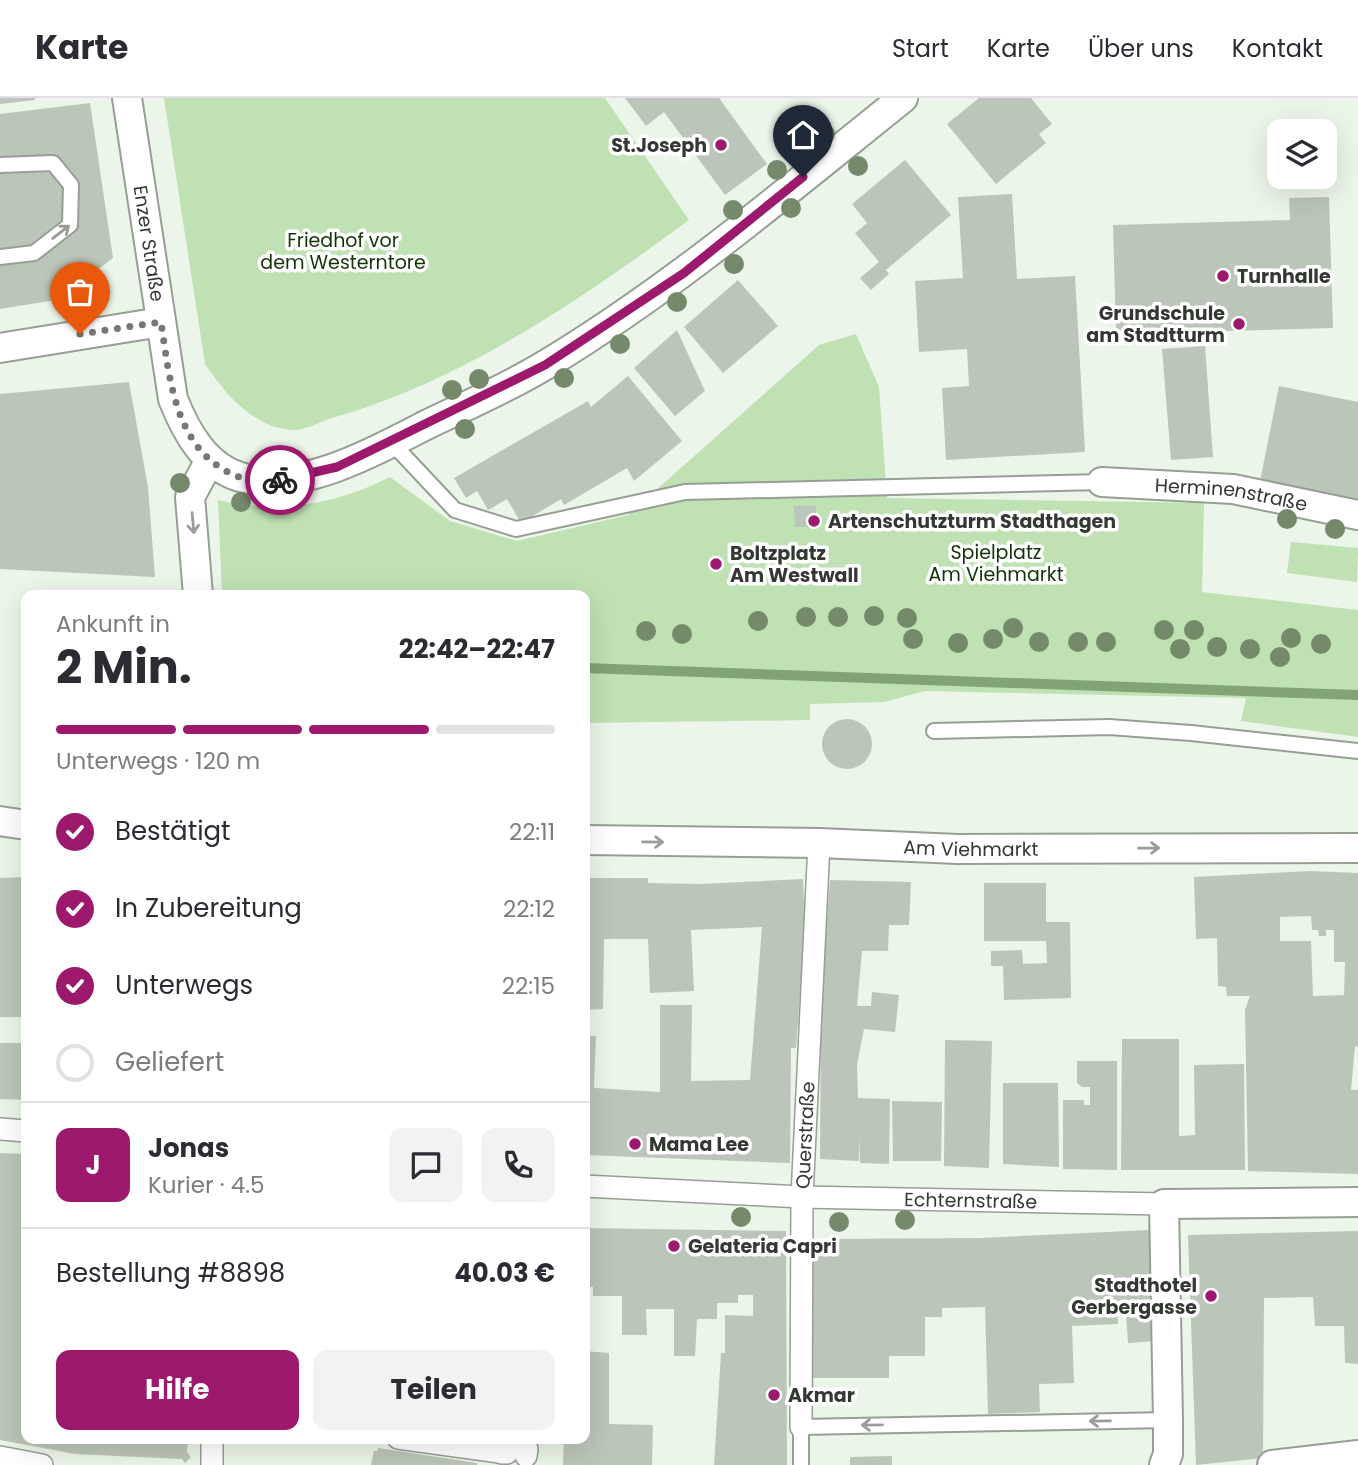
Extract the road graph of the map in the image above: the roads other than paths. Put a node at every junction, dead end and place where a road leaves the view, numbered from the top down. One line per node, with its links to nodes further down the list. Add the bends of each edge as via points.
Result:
1 (127, 98): 5 (street, Enzer Straße)
2 (902, 98): 7 (street, Enzer Straße, via 684,273 545,365)
3 (1, 164): 4 (lane, one-way to 3, via 34,253 70,225 71,184 53,163)
4 (0, 257)
5 (161, 322): 6 (street); 8 (street, Enzer Straße, via 173,399 186,433)
6 (0, 348)
7 (392, 443): 8 (street, Enzer Straße, via 337,467 282,480 243,478); 9 (lane, via 455,510 516,529 685,492)
8 (210, 460): 11 (street, one-way to 11, via 190,497)
9 (1102, 482): 10 (street, Herminenstraße, via 1233,489)
10 (1358, 515)
11 (198, 590)
12 (934, 731): 13 (lane, via 1109,727)
13 (1358, 751)
14 (0, 821): 15 (street)
15 (21, 824)
16 (590, 840): 17 (street, Am Viehmarkt, one-way to 17)
17 (819, 843): 18 (street, Am Viehmarkt, one-way to 18, via 967,849); 22 (street, Querstraße)
18 (1358, 848)
19 (0, 1129): 20 (street)
20 (21, 1131)
21 (590, 1186): 22 (street, Echternstraße)
22 (802, 1197): 24 (street, Echternstraße); 26 (street, Querstraße)
23 (1358, 1202): 24 (street, Echternstraße)
24 (1164, 1204): 25 (street)
25 (1168, 1420): 26 (lane, one-way to 26); 35 (street)
26 (801, 1427): 34 (lane)
27 (212, 1444): 33 (street)
28 (438, 1444): 30 (street)
29 (1358, 1455): 36 (street)
30 (517, 1456)
31 (0, 1457): 32 (street)
32 (42, 1465)
33 (212, 1465)
34 (801, 1465)
35 (1164, 1465)
36 (1272, 1465)

